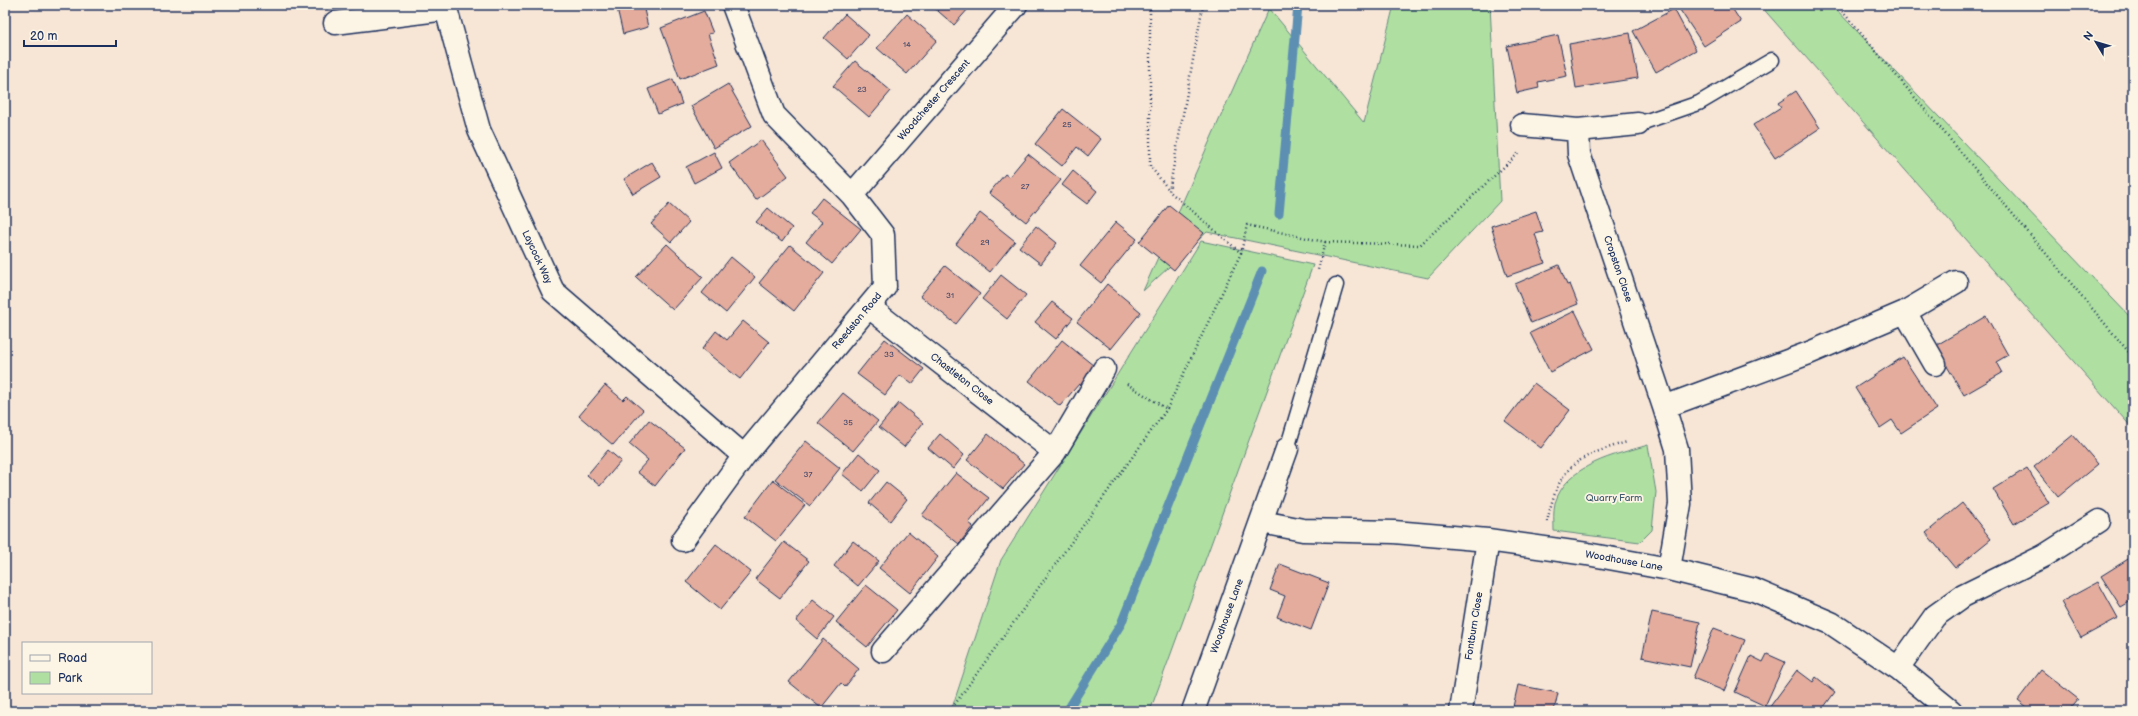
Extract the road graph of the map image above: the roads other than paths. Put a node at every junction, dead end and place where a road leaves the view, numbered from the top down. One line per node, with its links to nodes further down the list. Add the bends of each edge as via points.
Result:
1 (733, 5): 9 (street, Reedston Road, via 774,116)
2 (1016, 5): 9 (street, Woodchester Crescent)
3 (446, 7): 4 (street, Laycock Way); 19 (street, Laycock Way, via 479,130 553,291)
4 (335, 23)
5 (1772, 60): 6 (lane, via 1699,103)
6 (1638, 124): 8 (street)
7 (1522, 125): 8 (street)
8 (1578, 130): 16 (street, Cropston Close, via 1579,154)
9 (852, 195): 12 (street, Reedston Road, via 883,235 885,287)
10 (1956, 282): 13 (street)
11 (1336, 285): 17 (lane)
12 (869, 307): 18 (street, Chastleton Close); 19 (street, Reedston Road)
13 (1905, 312): 14 (street); 16 (street, via 1809,353)
14 (1935, 364)
15 (1104, 369): 18 (street)
16 (1664, 407): 24 (street, Cropston Close, via 1676,449 1680,504)
17 (1288, 449): 21 (street, Woodhouse Lane)
18 (1055, 452): 25 (street)
19 (744, 456): 22 (street, Reedston Road)
20 (2099, 521): 26 (street, via 2044,556 1963,596 1935,616)
21 (1262, 522): 23 (street, Woodhouse Lane, via 1303,530 1394,532); 27 (street, Woodhouse Lane)
22 (683, 540)
23 (1488, 540): 24 (street, Woodhouse Lane); 28 (street, Fontburn Close)
24 (1669, 569): 26 (street, Woodhouse Lane, via 1754,590 1831,623)
25 (883, 651)
26 (1898, 668): 29 (street, Woodhouse Lane)
27 (1193, 711)
28 (1461, 711)
29 (1951, 711)

